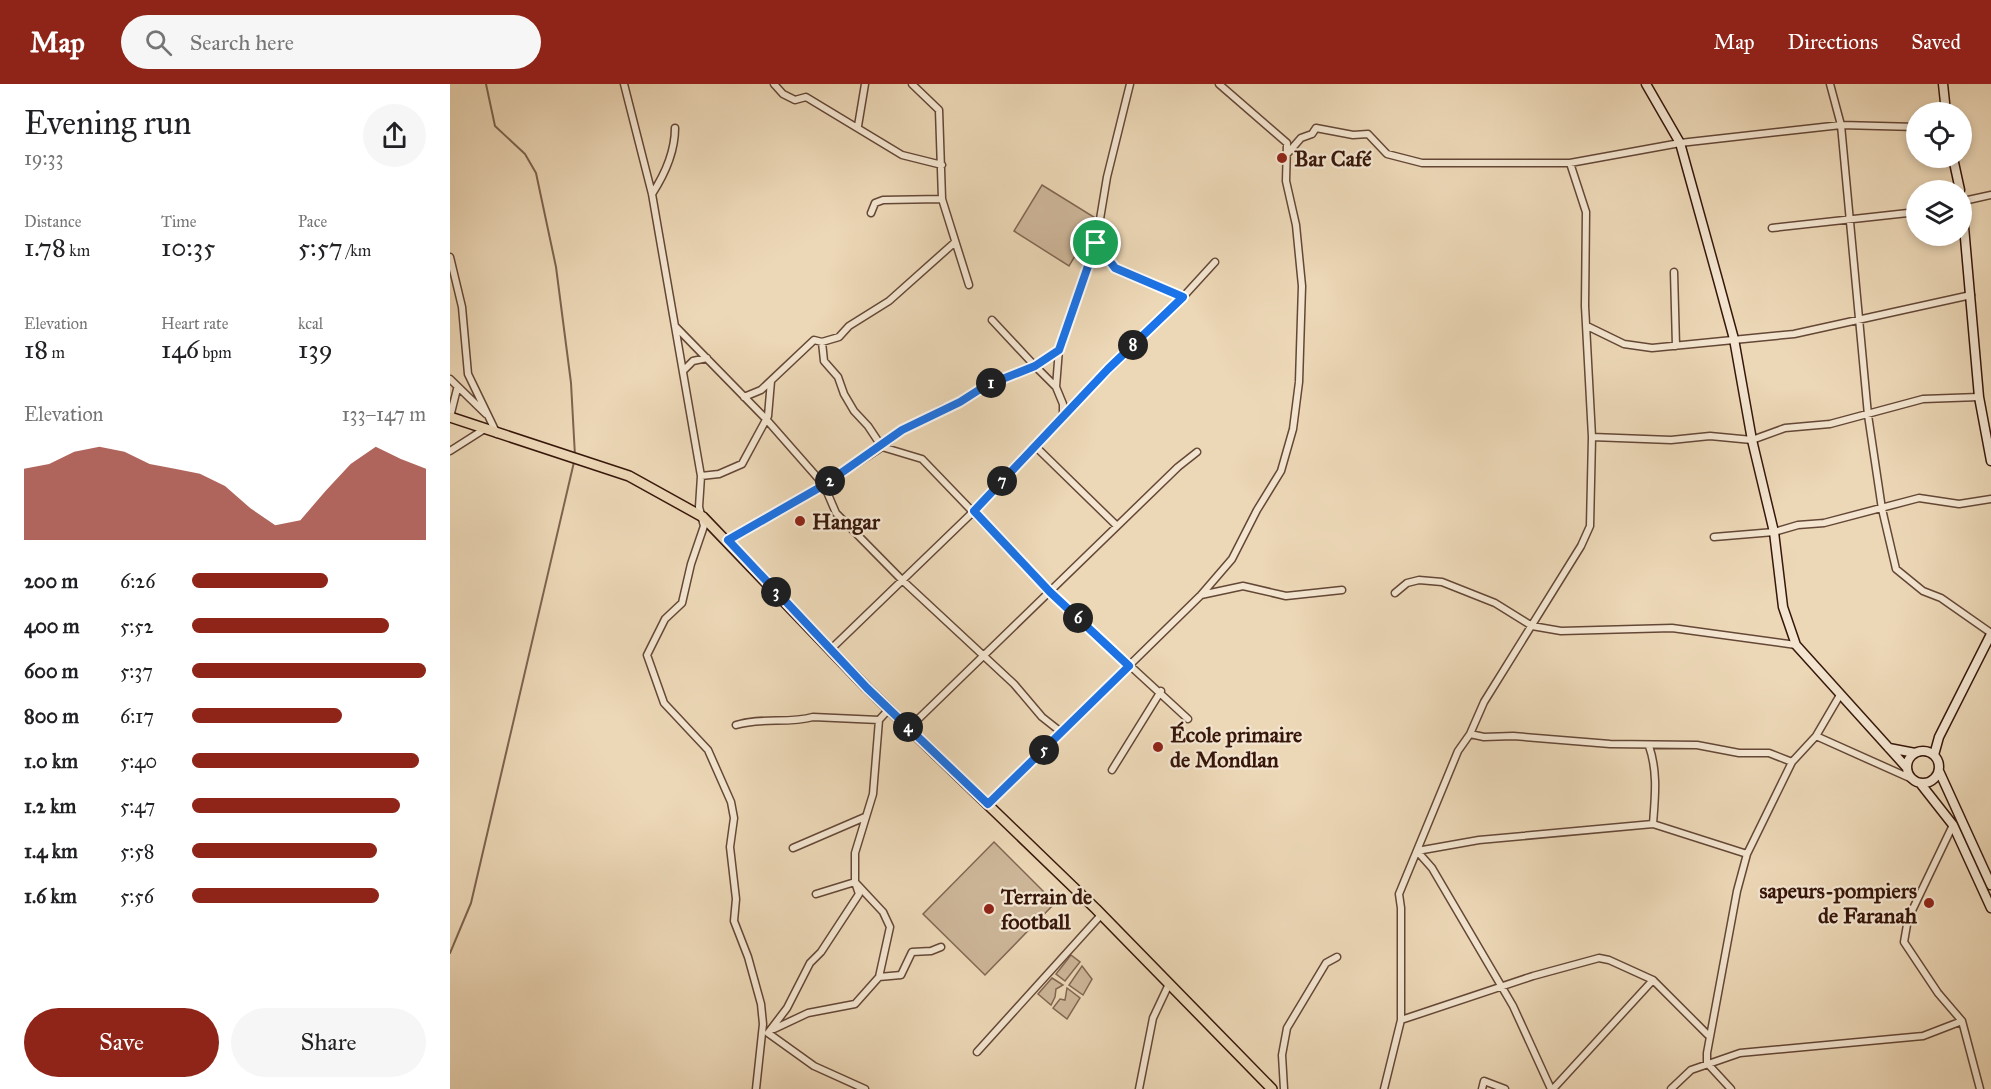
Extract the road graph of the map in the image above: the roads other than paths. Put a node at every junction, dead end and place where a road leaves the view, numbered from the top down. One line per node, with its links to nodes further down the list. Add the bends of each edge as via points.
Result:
1 (624, 84): 19 (street)
2 (774, 84): 12 (street, via 789,97 807,98)
3 (865, 84): 12 (street)
4 (912, 84): 18 (street, via 939,110)
5 (1130, 84): 28 (street, via 1107,177)
6 (1219, 84): 16 (street, via 1287,143)
7 (1646, 84): 15 (main road)
8 (1830, 84): 11 (street)
9 (1943, 84): 10 (main road)
10 (1945, 102)
11 (1841, 125): 13 (street); 15 (street); 25 (street)
12 (858, 126): 18 (street, via 902,154)
13 (1906, 127)
14 (675, 128): 19 (street, via 665,172)
15 (1680, 143): 17 (street); 40 (main road)
16 (1287, 154): 17 (street, via 1316,128 1368,134 1387,154 1422,163); 81 (street, via 1286,181 1296,225 1302,286 1299,382 1293,429 1281,471 1232,559)
17 (1570, 163): 38 (street, via 1586,212)
18 (942, 165): 21 (street)
19 (652, 194): 39 (street)
20 (1991, 195): 22 (street)
21 (942, 199): 23 (street, via 883,200 874,203); 27 (street)
22 (1972, 199)
23 (871, 213)
24 (1906, 213): 25 (street)
25 (1850, 221): 26 (street); 37 (street)
26 (1772, 228)
27 (954, 243): 33 (street); 41 (street, via 889,301 849,326 839,337)
28 (1096, 243): 35 (street, via 1115,268); 43 (street)
29 (1966, 246): 34 (main road)
30 (450, 257): 55 (street, via 462,307 468,374)
31 (1215, 262): 35 (street)
32 (1674, 272): 42 (street)
33 (969, 285)
34 (1971, 295): 37 (street); 52 (main road)
35 (1183, 297): 53 (street)
36 (992, 320): 45 (street)
37 (1860, 322): 40 (street, via 1794,334); 54 (street)
38 (1587, 326): 42 (street, via 1640,348); 60 (street)
39 (675, 327): 44 (street); 46 (street)
40 (1734, 339): 42 (street); 61 (main road)
41 (822, 342): 48 (street, via 814,340); 63 (street, via 824,361 838,377 854,411)
42 (1676, 346)
43 (1059, 350): 45 (street); 49 (street)
44 (708, 358): 46 (street, via 693,361); 51 (street)
45 (1035, 366): 49 (street); 63 (street, via 985,386 902,430)
46 (684, 370): 67 (street)
47 (450, 379): 50 (street)
48 (771, 381): 51 (street); 57 (street)
49 (1056, 387): 53 (street)
50 (457, 389): 55 (street); 56 (street)
51 (744, 397): 57 (street)
52 (1979, 397): 54 (street, via 1923,399); 66 (main road)
53 (1063, 415): 62 (street)
54 (1868, 415): 61 (street, via 1830,424 1785,428); 70 (street)
55 (488, 416): 59 (street)
56 (450, 417): 58 (main road)
57 (766, 419): 67 (street, via 742,464 719,474); 68 (street)
58 (483, 430): 59 (main road); 64 (street)
59 (497, 434): 72 (main road, via 629,476)
60 (1592, 437): 61 (street, via 1671,440 1710,436); 82 (street, via 1590,526)
61 (1752, 440): 74 (main road)
62 (1035, 446): 71 (street); 73 (street)
63 (882, 447): 68 (street); 71 (street, via 922,459)
64 (450, 451)
65 (1197, 452): 73 (street)
66 (1991, 461)
67 (701, 476): 72 (street, via 699,507)
68 (824, 485): 76 (street); 77 (street, via 836,513)
69 (1991, 499): 70 (street, via 1959,504 1919,498)
70 (1882, 509): 74 (street); 83 (street, via 1896,569 1923,591 1941,598)
71 (974, 511): 77 (street); 79 (street)
72 (703, 518): 76 (main road); 133 (street, via 702,535 682,603 665,619 647,655 664,703 708,750 731,802 734,921 748,957 763,1024)
73 (1117, 526): 79 (street)
74 (1774, 532): 75 (street); 84 (main road, via 1783,607)
75 (1714, 537)
76 (728, 540): 85 (main road)
77 (901, 579): 85 (street); 86 (street)
78 (1342, 590): 81 (street, via 1286,596 1244,586)
79 (1050, 592): 86 (street); 87 (street)
80 (1395, 593): 82 (street, via 1407,583 1419,580 1442,582 1495,603)
81 (1200, 595): 87 (street)
82 (1532, 626): 84 (street, via 1561,631 1672,628); 96 (street, via 1484,702)
83 (1991, 633): 98 (main road)
84 (1796, 645): 89 (main road)
85 (830, 650): 90 (main road)
86 (982, 655): 94 (street); 95 (street)
87 (1129, 666): 88 (street); 95 (street)
88 (1161, 691): 91 (street); 105 (street)
89 (1839, 695): 97 (street); 100 (main road)
90 (889, 709): 92 (street); 94 (main road)
91 (1188, 719)
92 (879, 720): 93 (street, via 813,717); 109 (street, via 873,794)
93 (736, 725)
94 (909, 728): 108 (main road)
95 (1061, 732): 108 (street)
96 (1470, 734): 99 (street); 114 (street, via 1458,751)
97 (1816, 736): 103 (street); 107 (street)
98 (1939, 737): 101 (main road); 102 (main road)
99 (1649, 746): 103 (street, via 1697,745 1739,753 1769,753); 111 (street, via 1655,774)
100 (1889, 748): 101 (main road); 104 (main road)
101 (1919, 752): 102 (main road); 104 (main road, via 1909,760)
102 (1934, 755): 106 (main road)
103 (1792, 762): 115 (street)
104 (1907, 768): 107 (main road)
105 (1112, 770)
106 (1939, 771): 107 (main road, via 1932,781); 110 (main road)
107 (1916, 781): 112 (main road)
108 (988, 804): 120 (main road)
109 (865, 817): 113 (street); 116 (street, via 855,853)
110 (1960, 818): 112 (street); 117 (main road)
111 (1653, 824): 114 (street, via 1479,840); 115 (street)
112 (1953, 825): 119 (main road); 128 (street, via 1908,919 1904,942)
113 (794, 848)
114 (1417, 851): 126 (street, via 1432,868); 127 (street, via 1399,894)
115 (1747, 854): 130 (street)
116 (855, 882): 118 (street); 123 (street, via 883,912 890,927); 129 (street, via 859,894 810,963 787,1008)
117 (1991, 885)
118 (816, 894)
119 (1990, 906)
120 (1101, 915): 125 (main road); 131 (street)
121 (941, 947): 123 (street, via 912,952 901,975)
122 (1338, 957): 137 (street, via 1326,963 1287,1028 1282,1055)
123 (879, 977): 129 (street, via 855,1004 808,1013)
124 (1653, 980): 126 (street, via 1599,958); 130 (street); 141 (street)
125 (1168, 984): 135 (street, via 1153,1018); 136 (main road)
126 (1503, 988): 127 (street); 141 (street)
127 (1401, 1020): 138 (street)
128 (1962, 1022): 132 (street, via 1923,1036 1740,1053); 144 (street)
129 (768, 1033): 134 (street, via 814,1066)
130 (1708, 1035): 132 (street)
131 (977, 1052)
132 (1707, 1063): 142 (street, via 1692,1070); 143 (street)
133 (756, 1089)
134 (865, 1089)
135 (1139, 1089)
136 (1272, 1089)
137 (1284, 1089)
138 (1384, 1089)
139 (1482, 1089): 140 (street, via 1484,1081)
140 (1505, 1089)
141 (1552, 1089)
142 (1671, 1089)
143 (1731, 1089)
144 (1980, 1089)

